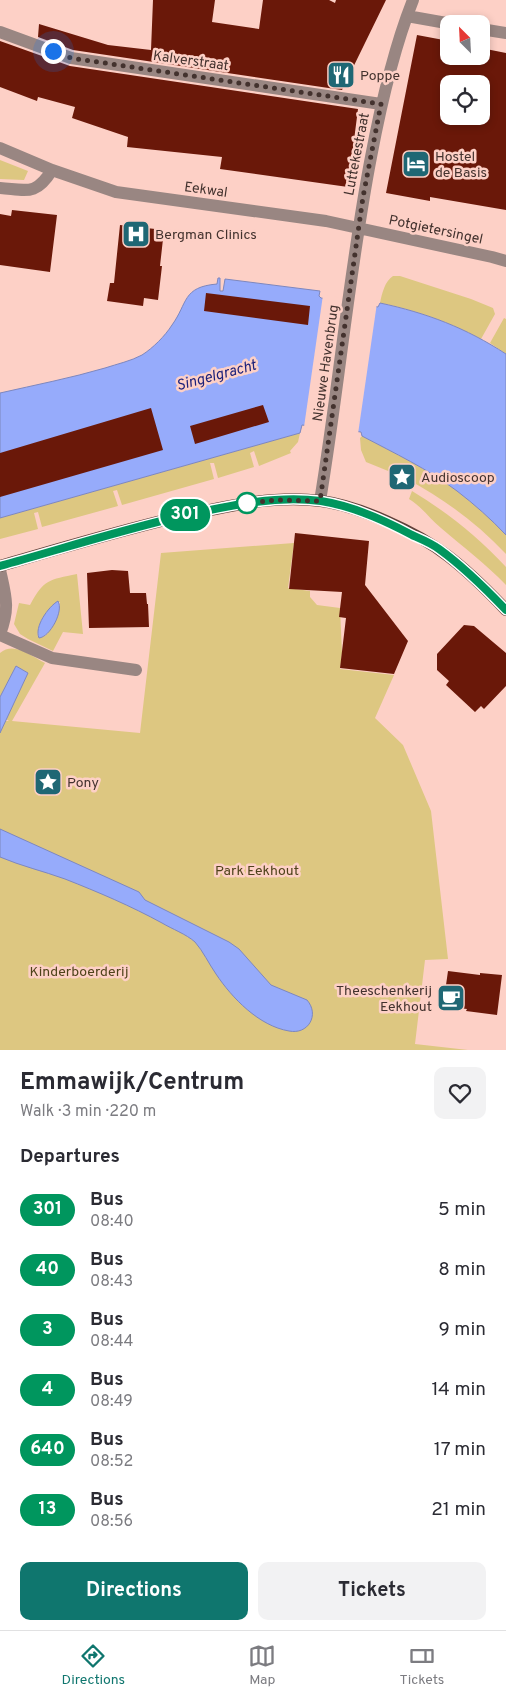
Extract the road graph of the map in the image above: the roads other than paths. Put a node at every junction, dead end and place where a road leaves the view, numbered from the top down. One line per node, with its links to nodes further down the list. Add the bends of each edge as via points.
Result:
1 (413, 0): 2 (street, Luttekestraat)
2 (407, 16): 3 (street); 7 (street, Luttekestraat)
3 (440, 22)
4 (490, 30): 6 (street)
5 (0, 32): 7 (street, Kalverstraat, via 71,58)
6 (506, 33)
7 (381, 104): 11 (street, Luttekestraat)
8 (0, 148): 9 (street, Eekwal)
9 (52, 170): 10 (street, via 44,182 33,189); 11 (street, Eekwal, via 116,192)
10 (0, 188)
11 (358, 228): 12 (street, Potgietersingel); 13 (street, Nieuwe Havenbrug)
12 (506, 261)
13 (320, 501): 14 (main road, via 251,502 209,510 131,528); 16 (main road, via 384,520 437,548 475,578)
14 (0, 566)
15 (0, 570): 17 (street, via 7,612)
16 (506, 610)
17 (0, 635): 18 (street, via 52,658)
18 (136, 670)

